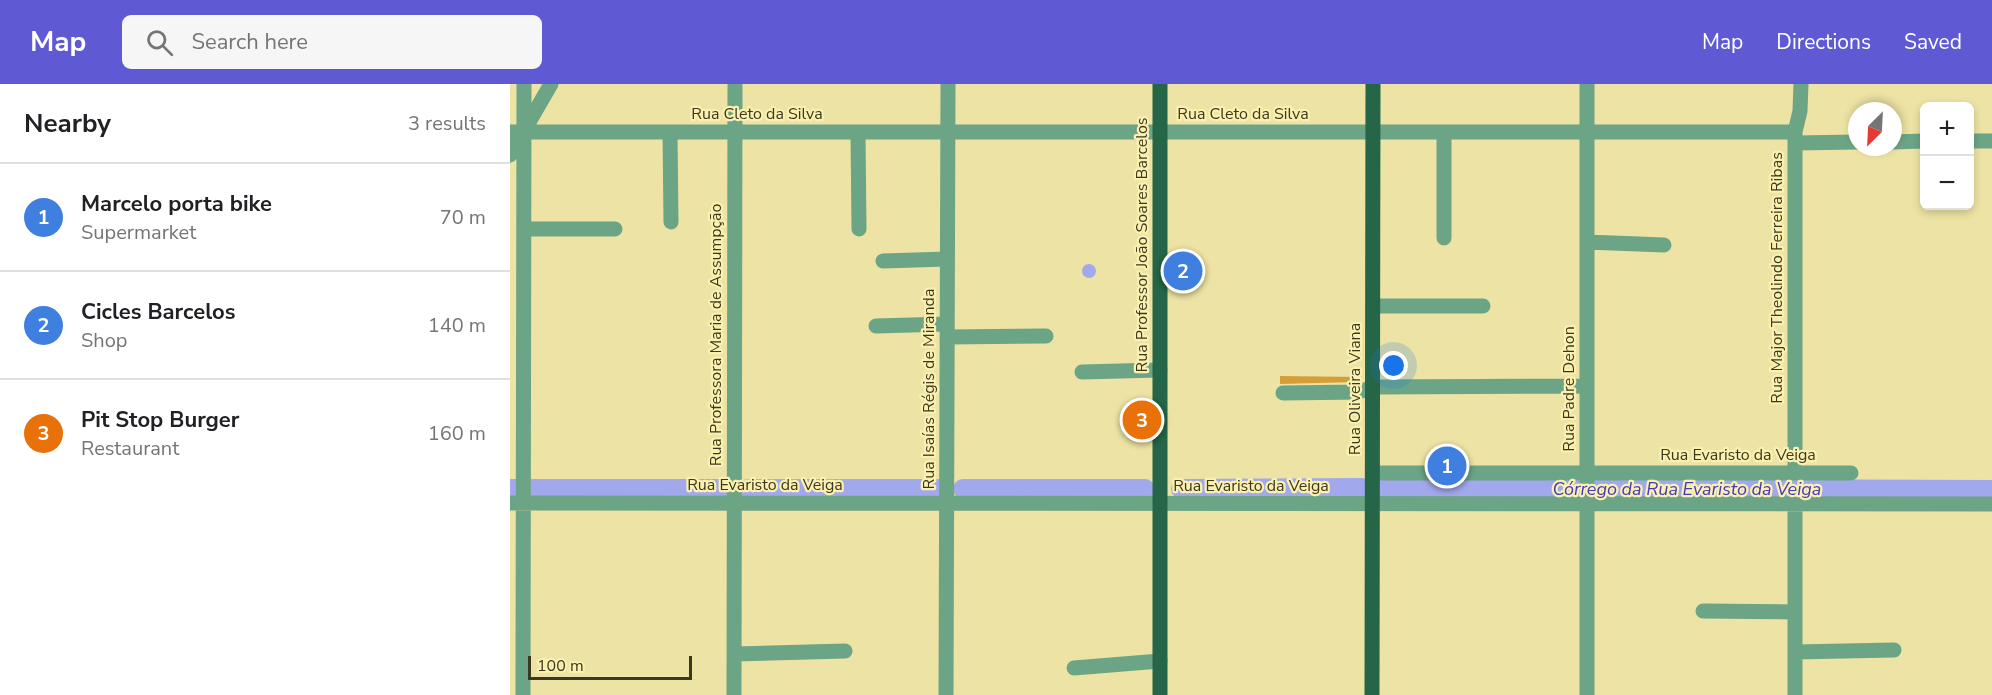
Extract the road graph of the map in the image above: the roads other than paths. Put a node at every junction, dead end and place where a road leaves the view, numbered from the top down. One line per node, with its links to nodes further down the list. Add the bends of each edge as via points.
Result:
1 (524, 84): 9 (street)
2 (551, 84): 9 (street)
3 (735, 84): 11 (street, Rua Professora Maria de Assumpção)
4 (948, 84): 13 (street, Rua Isaías Régis de Miranda)
5 (1160, 84): 14 (main road, Rua Professor João Soares Barcelos)
6 (1373, 84): 15 (main road, Rua Oliveira Viana)
7 (1587, 84): 17 (street, Rua Padre Dehon)
8 (1801, 84): 18 (street, Rua Major Theolindo Ferreira Ribas)
9 (517, 132): 10 (street, Rua Cleto da Silva); 24 (street); 26 (street)
10 (670, 132): 11 (street, Rua Cleto da Silva); 25 (street)
11 (735, 132): 12 (street, Rua Cleto da Silva); 49 (street, Rua Professora Maria de Assumpção)
12 (858, 132): 13 (street, Rua Cleto da Silva); 28 (street)
13 (948, 132): 14 (street, Rua Cleto da Silva); 32 (street, Rua Isaías Régis de Miranda)
14 (1160, 132): 15 (street, Rua Cleto da Silva); 39 (main road, Rua Professor João Soares Barcelos)
15 (1373, 132): 16 (street, Rua Cleto da Silva); 34 (main road, Rua Oliveira Viana)
16 (1444, 132): 17 (street, Rua Cleto da Silva); 29 (street)
17 (1587, 132): 18 (street, Rua Cleto da Silva); 30 (street, Rua Padre Dehon)
18 (1795, 137): 19 (street, Rua Cleto da Silva); 46 (street, Rua Major Theolindo Ferreira Ribas)
19 (1848, 141)
20 (1920, 141): 23 (street)
21 (1974, 141): 22 (street)
22 (1992, 141)
23 (1902, 142)
24 (510, 155)
25 (671, 222)
26 (524, 229): 27 (street); 48 (street, via 523,477)
27 (615, 229)
28 (859, 229)
29 (1444, 238)
30 (1587, 242): 31 (street); 41 (street, Rua Padre Dehon)
31 (1664, 245)
32 (947, 259): 33 (street); 37 (street, Rua Isaías Régis de Miranda)
33 (883, 261)
34 (1373, 306): 35 (street); 42 (main road, Rua Oliveira Viana)
35 (1483, 306)
36 (876, 326): 37 (street)
37 (947, 331): 38 (street); 50 (street, Rua Isaías Régis de Miranda)
38 (1046, 336)
39 (1160, 370): 40 (street); 51 (main road, Rua Professor João Soares Barcelos)
40 (1082, 372)
41 (1587, 386): 42 (street); 45 (street, Rua Padre Dehon)
42 (1373, 387): 43 (street, via 1359,392); 44 (main road, Rua Oliveira Viana)
43 (1283, 393)
44 (1373, 473): 45 (street, Rua Evaristo da Veiga); 52 (main road, Rua Oliveira Viana)
45 (1587, 473): 46 (street, Rua Evaristo da Veiga); 53 (street, Rua Padre Dehon)
46 (1795, 473): 47 (street, Rua Evaristo da Veiga)
47 (1851, 473)
48 (519, 500): 49 (street, Rua Evaristo da Veiga); 64 (street)
49 (734, 503): 50 (street, Rua Evaristo da Veiga); 61 (street, Rua Professora Maria de Assumpção)
50 (947, 503): 51 (street, Rua Evaristo da Veiga); 66 (street, Rua Isaías Régis de Miranda)
51 (1160, 504): 52 (street, Rua Evaristo da Veiga); 62 (main road, Rua Professor João Soares Barcelos)
52 (1373, 504): 53 (street, Rua Evaristo da Veiga); 68 (main road, Rua Oliveira Viana)
53 (1587, 504): 54 (street, Rua Evaristo da Veiga); 69 (street, Rua Padre Dehon)
54 (1794, 504): 55 (street, Rua Evaristo da Veiga); 57 (street)
55 (1992, 504)
56 (1703, 611): 57 (street)
57 (1795, 612): 60 (street)
58 (1894, 650): 60 (street)
59 (845, 651): 61 (street)
60 (1795, 652): 70 (street)
61 (735, 654): 65 (street, Rua Professora Maria de Assumpção)
62 (1160, 661): 63 (street); 67 (main road, Rua Professor João Soares Barcelos)
63 (1074, 668)
64 (523, 695)
65 (734, 695)
66 (946, 695)
67 (1160, 695)
68 (1372, 695)
69 (1587, 695)
70 (1795, 695)

